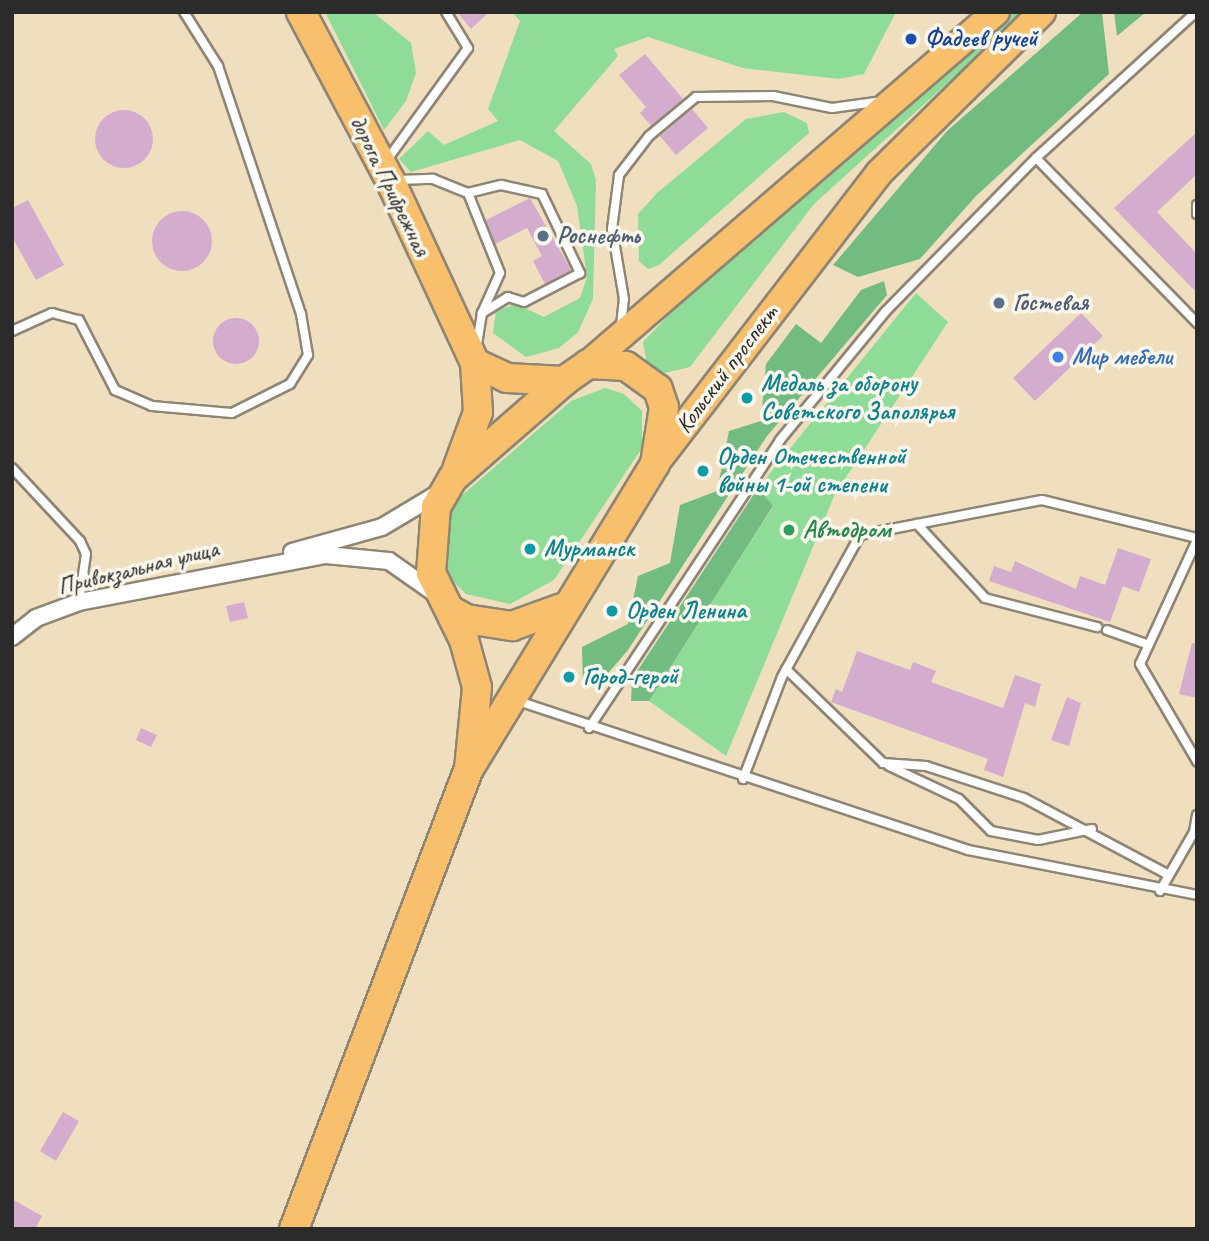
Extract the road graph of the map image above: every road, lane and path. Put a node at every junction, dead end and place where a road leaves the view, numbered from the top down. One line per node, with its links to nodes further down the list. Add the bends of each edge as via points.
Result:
1 (184, 12): 15 (lane, via 218,66 301,314 308,355 290,384 232,413 152,406 115,390 79,320 52,313)
2 (301, 12): 9 (highway, дорога Прибрежная)
3 (446, 12): 9 (lane, via 468,48)
4 (996, 12): 7 (main road)
5 (1042, 12): 20 (main road, Кольский проспект, via 879,173)
6 (1196, 12): 8 (lane)
7 (895, 95): 16 (main road); 16 (lane, via 832,108 773,96 696,97 649,136 619,175 612,229 624,299)
8 (1036, 158): 14 (lane); 35 (lane, via 885,312 780,440)
9 (387, 173): 10 (lane, via 433,179); 17 (highway, дорога Прибрежная)
10 (468, 193): 13 (lane, via 500,273); 13 (lane, via 501,185 542,194 580,273 524,302 508,296)
11 (1197, 205): 12 (lane)
12 (1197, 214)
13 (482, 313): 17 (lane)
14 (1197, 323)
15 (12, 331)
16 (620, 334): 18 (main road)
17 (475, 363): 19 (highway, via 507,379); 22 (highway, via 478,412)
18 (588, 364): 19 (highway); 20 (highway, via 626,366 658,389 665,425)
19 (565, 381): 22 (highway)
20 (655, 464): 28 (highway, Кольский проспект)
21 (12, 468): 26 (lane, via 80,541 86,554)
22 (449, 483): 25 (street, via 382,527); 27 (highway, via 429,547)
23 (917, 524): 24 (lane, via 1042,500); 29 (lane, via 985,598); 33 (lane, via 860,535)
24 (1197, 539): 32 (lane)
25 (243, 567): 26 (street, Привокзальная улица); 27 (street, via 355,555 389,561)
26 (79, 602): 31 (street, Привокзальная улица, via 36,618)
27 (445, 604): 28 (highway, via 466,619 512,626); 38 (highway, via 477,687)
28 (562, 608): 34 (highway, Кольский проспект)
29 (1097, 627)
30 (1107, 630): 32 (lane)
31 (12, 637)
32 (1146, 644): 36 (lane, via 1140,664)
33 (786, 669): 37 (lane); 39 (lane)
34 (512, 698): 35 (lane); 38 (highway, Кольский проспект)
35 (589, 728): 39 (lane)
36 (1197, 761)
37 (883, 763): 41 (lane, via 926,766); 41 (lane, via 959,799 991,831 1038,840)
38 (469, 769): 45 (highway)
39 (743, 779): 43 (lane, via 968,850)
40 (1197, 815): 42 (lane, via 1194,832)
41 (1093, 829): 42 (lane)
42 (1166, 873): 43 (lane)
43 (1160, 891): 44 (lane)
44 (1197, 895)
45 (294, 1229)

